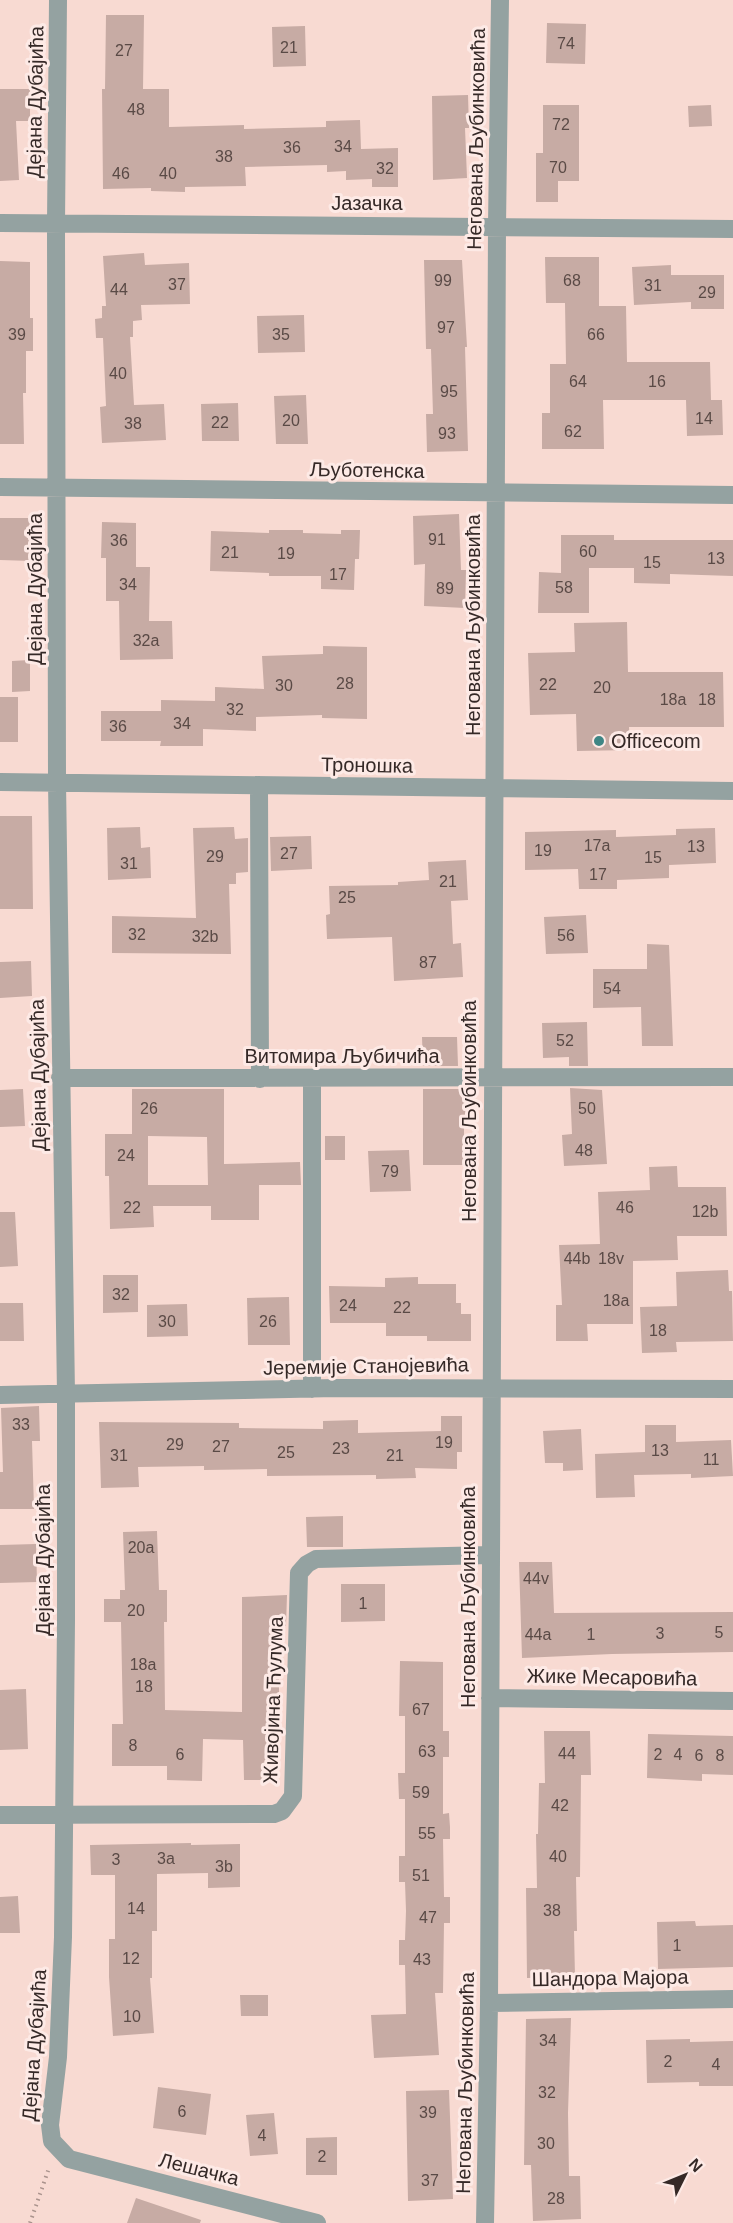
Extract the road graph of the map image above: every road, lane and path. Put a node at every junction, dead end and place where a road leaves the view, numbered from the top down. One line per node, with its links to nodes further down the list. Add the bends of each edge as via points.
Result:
1 (58, 0): 4 (street, Дејана Дубајића)
2 (500, 0): 5 (street, Негована Љубинковића)
3 (0, 223): 4 (street, Јазачка)
4 (56, 224): 5 (street, Јазачка); 8 (street, Дејана Дубајића)
5 (497, 226): 6 (street, Јазачка); 9 (street, Негована Љубинковића)
6 (733, 229)
7 (0, 487): 8 (street, Љуботенска)
8 (57, 488): 9 (street, Љуботенска); 12 (street, Дејана Дубајића)
9 (496, 494): 10 (street, Љуботенска); 14 (street, Негована Љубинковића)
10 (733, 495)
11 (0, 782): 12 (street, Троношка)
12 (57, 782): 13 (street, Троношка); 17 (street, Дејана Дубајића)
13 (259, 785): 14 (street, Троношка); 19 (street)
14 (494, 789): 15 (street, Троношка); 18 (street, Негована Љубинковића)
15 (733, 791)
16 (733, 1077): 18 (street, Витомира Љубичића)
17 (60, 1078): 19 (street, Витомира Љубичића); 24 (street, Дејана Дубајића)
18 (491, 1078): 20 (street, Витомира Љубичића); 21 (street, Негована Љубинковића)
19 (260, 1079): 20 (street, Витомира Љубичића)
20 (312, 1079): 22 (street)
21 (490, 1388): 22 (street, Јеремије Станојевића); 23 (street, Јеремије Станојевића); 26 (street, Негована Љубинковића)
22 (312, 1389): 24 (street, Јеремије Станојевића)
23 (733, 1389)
24 (66, 1394): 25 (street, Јеремије Станојевића); 30 (street, Дејана Дубајића)
25 (0, 1395)
26 (491, 1555): 27 (street, Негована Љубинковића); 30 (street, Живојина Ћулума, via 316,1559 299,1573 293,1796 282,1811)
27 (490, 1698): 28 (street, Жике Месаровића); 32 (street, Негована Љубинковића)
28 (733, 1701)
29 (0, 1815): 30 (street, Живојина Ћулума)
30 (65, 1815): 33 (street, Дејана Дубајића, via 60,2021 50,2125 50,2134)
31 (733, 1999): 32 (street, Шандора Мајора)
32 (489, 2003): 36 (street, Негована Љубинковића)
33 (62, 2153): 34 (path); 35 (street, Лешачка)
34 (30, 2223)
35 (317, 2223)
36 (485, 2223)

